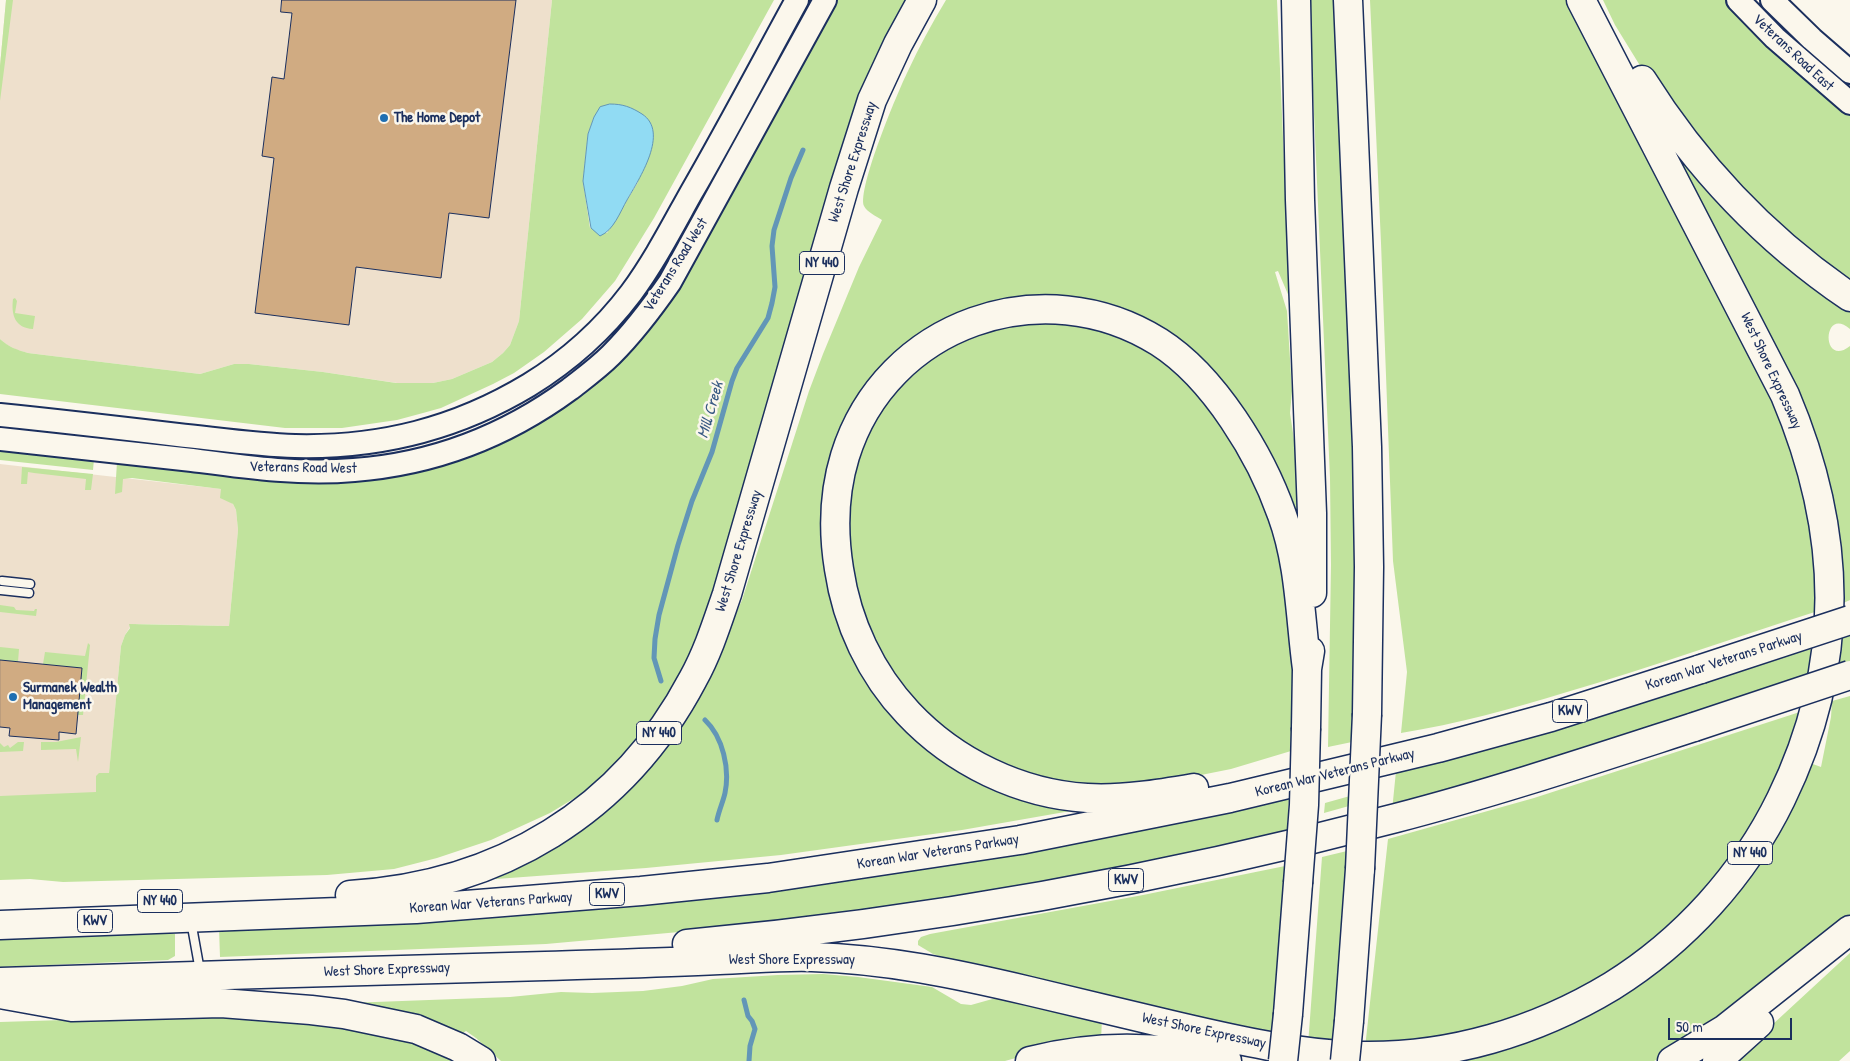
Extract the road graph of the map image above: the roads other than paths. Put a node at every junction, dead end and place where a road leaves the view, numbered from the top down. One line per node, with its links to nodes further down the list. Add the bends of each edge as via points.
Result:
1 (797, 0): 16 (street, Veterans Road West, via 647,269 610,318 568,358 544,376 493,405 444,426 408,436 350,445)
2 (825, 0): 18 (street, Veterans Road West, via 670,282 630,335 585,377 533,414 505,429 478,442 418,461 344,471)
3 (922, 0): 27 (highway, West Shore Expressway / NY 440, via 872,100 853,156 746,534 713,635 679,703 645,752 625,774 580,814 534,844 465,875 432,884 352,894)
4 (1296, 0): 24 (highway, via 1312,531 1312,637)
5 (1581, 0): 32 (highway, West Shore Expressway / NY 440, via 1786,396 1814,474 1825,527 1830,578 1829,627 1821,684 1807,737 1787,787 1762,834 1732,878 1694,921 1628,976 1561,1014 1489,1040 1438,1051 1388,1055 1308,1052 1246,1042 955,974 874,961 784,957)
6 (1587, 0): 12 (highway, via 1696,158 1770,234)
7 (1738, 0): 11 (street, Veterans Road East, via 1786,49)
8 (1772, 0): 10 (street, Veterans Road East)
9 (1349, 5): 40 (highway, bridge, via 1368,464 1369,587 1360,868)
10 (1850, 72)
11 (1850, 103)
12 (1850, 297)
13 (0, 414): 14 (street, Veterans Road West)
14 (196, 436): 16 (street, Veterans Road West); 17 (street, via 129,436 118,439)
15 (0, 439): 17 (street, Veterans Road West)
16 (246, 442): 18 (street)
17 (108, 450): 18 (street, Veterans Road West)
18 (243, 466)
19 (2, 581): 20 (lane)
20 (30, 584)
21 (1, 590): 22 (lane)
22 (30, 592)
23 (1850, 620): 26 (highway, Korean War Veterans Parkway / KWV, bridge, via 1551,717)
24 (1307, 668): 26 (highway, via 1291,545 1262,469 1235,423 1206,385 1176,354 1145,334 1080,311 1036,308 998,314 956,328 923,348 881,388 861,419 846,455 835,517 838,564 851,619 871,663 898,703 935,739 972,764 1010,782 1038,790 1071,797 1106,798 1166,793); 39 (highway, bridge, via 1304,805)
25 (1850, 675): 32 (highway, KWV, bridge, via 1511,785 1285,846 1039,897 809,932 663,947)
26 (1438, 748): 28 (highway, Korean War Veterans Parkway / KWV, via 1155,814 1020,840 768,878 416,909)
27 (0, 907)
28 (190, 918): 29 (highway, Korean War Veterans Parkway / KWV); 33 (lane)
29 (0, 925)
30 (1850, 930): 41 (highway, via 1725,1029)
31 (1850, 935): 42 (highway, via 1825,963)
32 (545, 966): 33 (highway, West Shore Expressway / NY 440)
33 (201, 976): 34 (highway, West Shore Expressway / NY 440)
34 (0, 982)
35 (0, 994): 36 (highway, via 72,1007 221,1003 344,1014 416,1029 458,1046)
36 (481, 1061)
37 (1030, 1061): 38 (highway, via 1078,1051 1121,1048 1165,1050)
38 (1227, 1061)
39 (1283, 1061)
40 (1345, 1061)
41 (1672, 1061)
42 (1717, 1061)

